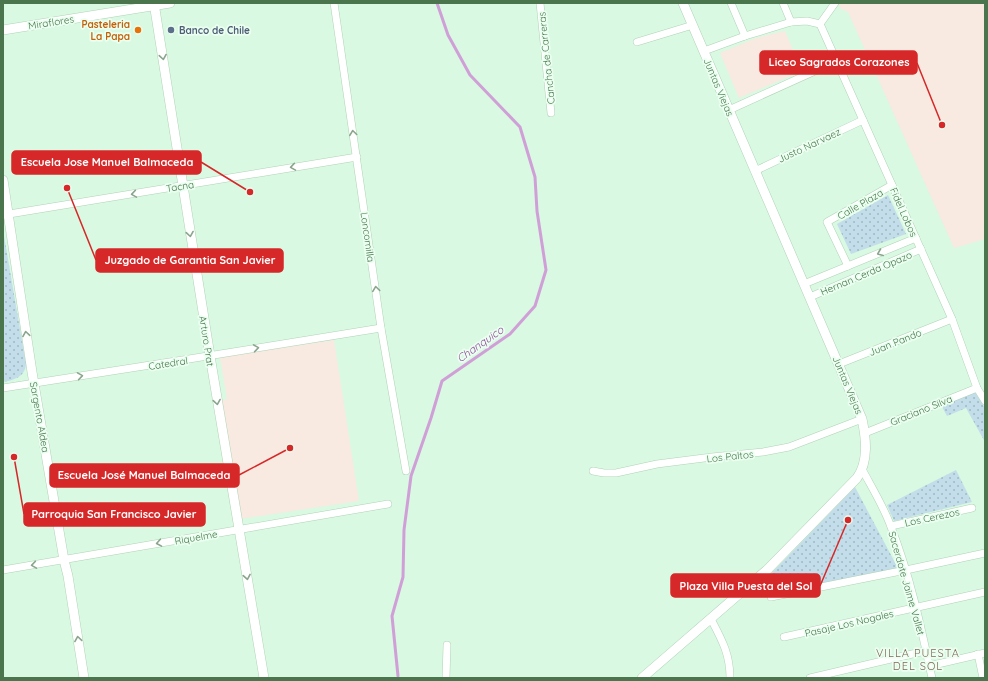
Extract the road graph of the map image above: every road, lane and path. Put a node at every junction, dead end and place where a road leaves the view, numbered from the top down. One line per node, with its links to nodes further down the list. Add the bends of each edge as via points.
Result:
1 (170, 3): 8 (street, Miraflores)
2 (334, 3): 20 (street, Loncomilla, one-way to 2)
3 (540, 3): 18 (street, Cancha de Carreras)
4 (683, 3): 11 (street, Juntas Viejas)
5 (731, 3): 13 (street)
6 (783, 3): 9 (street)
7 (835, 3): 10 (street)
8 (154, 4): 12 (street, Miraflores); 24 (street, Arturo Prat, one-way to 24)
9 (791, 22): 10 (street, via 807,20); 13 (street)
10 (820, 24): 16 (street, Fidel Lobos)
11 (692, 25): 14 (street); 15 (street, Juntas Viejas)
12 (3, 30)
13 (745, 36): 15 (street)
14 (637, 42)
15 (704, 51): 17 (street, Juntas Viejas)
16 (837, 61): 17 (street); 19 (street, Fidel Lobos)
17 (729, 110): 21 (street, Juntas Viejas)
18 (551, 113)
19 (863, 120): 21 (street, Justo Narvaez); 23 (street, Fidel Lobos)
20 (356, 157): 24 (street, Tacna, one-way to 24); 32 (street, Loncomilla, one-way to 20)
21 (755, 171): 29 (street, Juntas Viejas)
22 (3, 180): 25 (street, Sargento Aldea)
23 (892, 185): 26 (street, Fidel Lobos); 28 (street, Calle Plaza, via 827,222)
24 (183, 186): 25 (street, Tacna, one-way to 25); 33 (street, Arturo Prat, one-way to 33)
25 (5, 215): 35 (street, Sargento Aldea, one-way to 25)
26 (916, 238): 27 (street, Fidel Lobos); 28 (street, Hernan Cerda Opazo, one-way to 28)
27 (921, 250): 30 (street, Hernan Cerda Opazo); 31 (street, Fidel Lobos)
28 (848, 266): 29 (street, Hernan Cerda Opazo)
29 (804, 284): 30 (street, Juntas Viejas)
30 (810, 297): 34 (street, Juntas Viejas)
31 (952, 319): 34 (street, Juan Pando); 37 (street, Fidel Lobos)
32 (381, 328): 33 (street, Catedral, one-way to 32); 42 (street, Loncomilla)
33 (210, 356): 35 (street, Catedral, one-way to 33); 47 (street, Arturo Prat, one-way to 47)
34 (839, 364): 39 (street, Juntas Viejas)
35 (34, 383): 36 (street, Catedral); 49 (street, Sargento Aldea)
36 (3, 388)
37 (977, 388): 38 (street, Fidel Lobos); 40 (street, Graciano Silva)
38 (985, 401)
39 (862, 418): 40 (street, Juntas Viejas); 43 (street, Los Paltos, via 790,448 657,464 616,473)
40 (865, 433): 41 (street, Juntas Viejas)
41 (862, 469): 46 (street, Sacerdote Jaime Vallet); 55 (street, Juntas Viejas, via 857,478 768,569)
42 (406, 471)
43 (593, 471)
44 (388, 504): 47 (street, Riquelme)
45 (972, 508): 46 (street, Los Cerezos)
46 (891, 526): 51 (street, Sacerdote Jaime Vallet)
47 (238, 529): 49 (street, Riquelme, one-way to 49); 62 (street, Arturo Prat, one-way to 62)
48 (985, 553): 51 (street)
49 (64, 560): 50 (street, Riquelme, one-way to 50); 61 (street, Sargento Aldea, one-way to 49)
50 (3, 570)
51 (906, 570): 53 (street); 54 (street, Sacerdote Jaime Vallet)
52 (985, 592): 54 (street, Pasaje Los Nogales)
53 (771, 597)
54 (916, 608): 56 (street, Pasaje Los Nogales); 58 (street, Sacerdote Jaime Vallet)
55 (711, 619): 64 (street, Juntas Viejas); 65 (street, via 724,645 730,664)
56 (784, 637)
57 (447, 645): 63 (street)
58 (925, 651): 60 (street, Sacerdote Jaime Vallet); 66 (street)
59 (982, 654): 60 (street); 68 (street)
60 (929, 666): 67 (street, Sacerdote Jaime Vallet)
61 (84, 678)
62 (264, 678)
63 (446, 678)
64 (642, 678)
65 (730, 678)
66 (810, 678)
67 (932, 678)
68 (983, 678)

